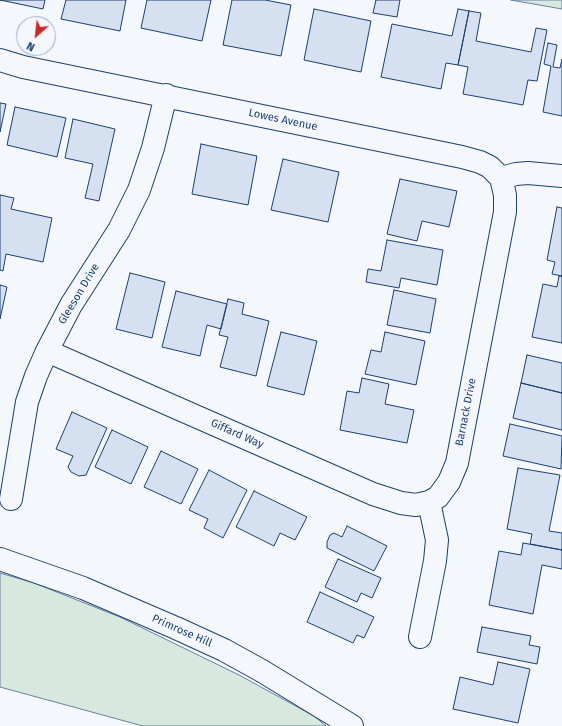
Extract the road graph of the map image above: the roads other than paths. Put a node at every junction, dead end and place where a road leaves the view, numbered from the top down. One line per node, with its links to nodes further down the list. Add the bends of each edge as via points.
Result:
1 (0, 60): 2 (street, Lowes Avenue)
2 (166, 96): 4 (street, Lowes Avenue, via 462,157 490,167); 5 (street, Gleeson Drive, via 139,190 120,230 71,305)
3 (562, 176): 4 (street, via 528,173)
4 (501, 178): 7 (street, Barnack Drive, via 505,212 456,463 449,482 438,497)
5 (47, 351): 6 (street, Gleeson Drive, via 27,402); 7 (street, Giffard Way, via 372,494 401,503 416,505)
6 (12, 499)
7 (430, 502): 9 (street, via 437,540)
8 (0, 559): 10 (street, Primrose Hill, via 83,588 224,650)
9 (420, 637)
10 (352, 726)

